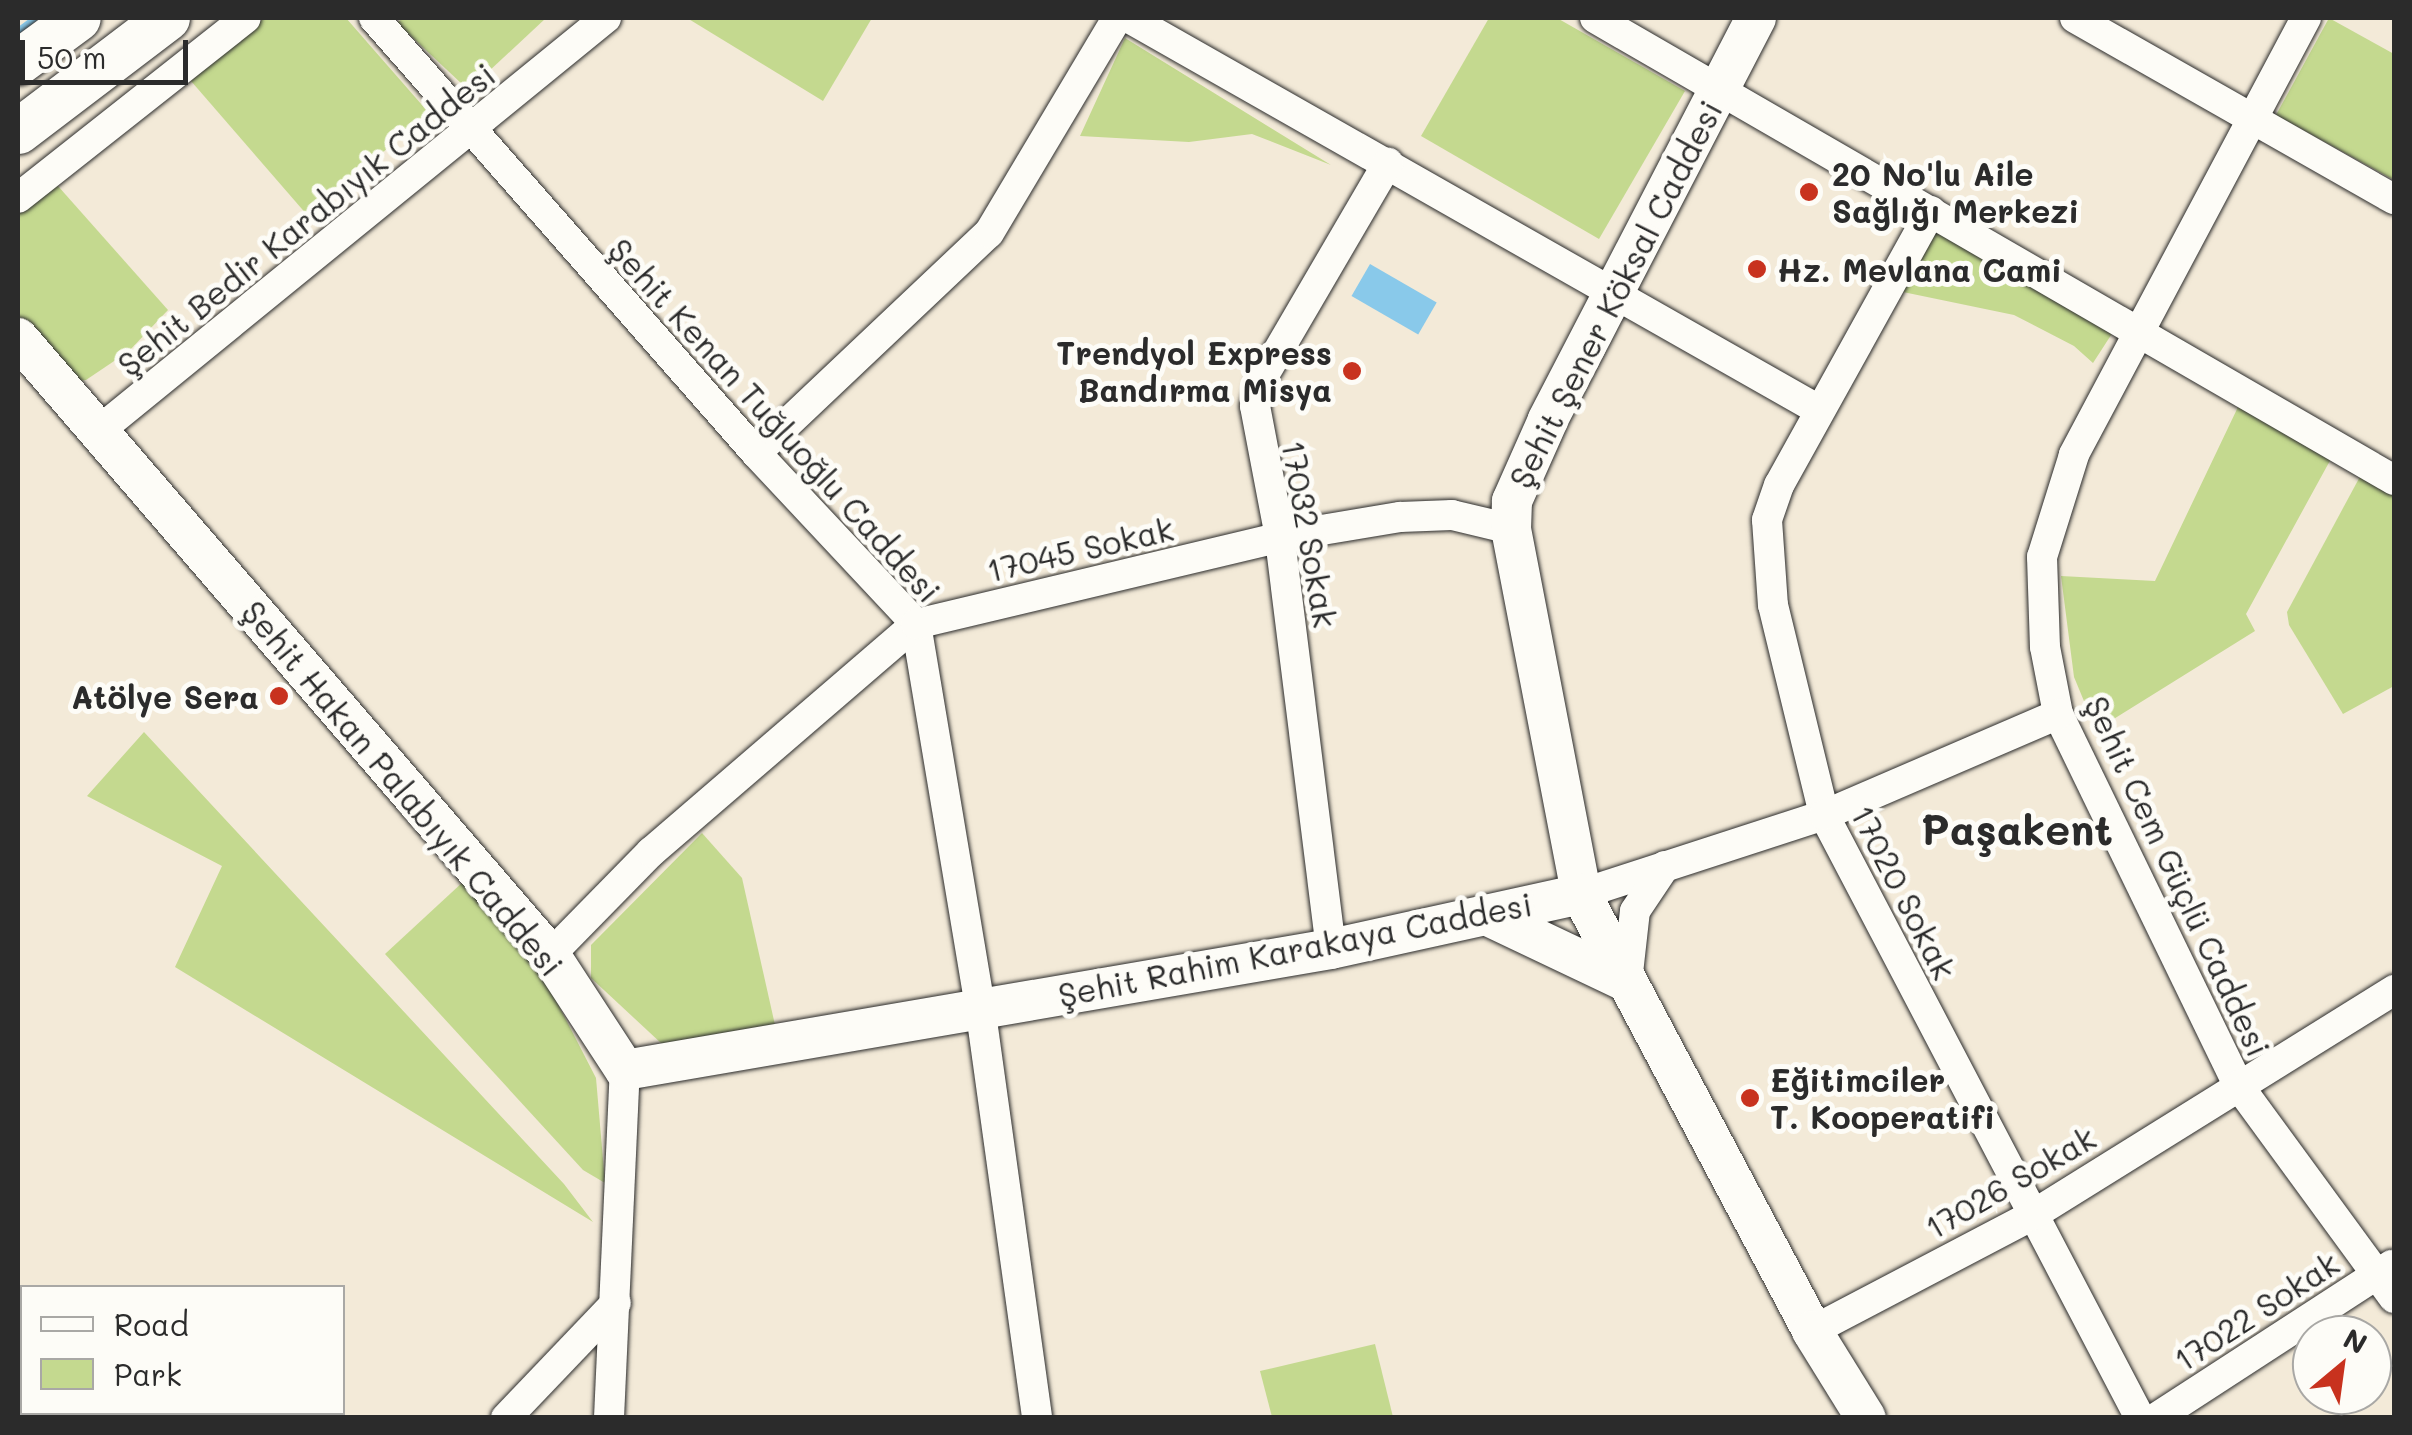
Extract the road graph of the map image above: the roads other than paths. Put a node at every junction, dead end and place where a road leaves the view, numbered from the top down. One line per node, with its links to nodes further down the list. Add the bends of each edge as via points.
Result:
1 (78, 18): 12 (highway)
2 (167, 18): 15 (highway)
3 (246, 18): 18 (street)
4 (374, 18): 16 (street, Şehit Kenan Tuğluoğlu Caddesi)
5 (606, 18): 16 (street, Şehit Bedir Karabıyık Caddesi)
6 (1117, 18): 26 (street, via 989,234)
7 (1129, 18): 17 (street)
8 (1595, 18): 13 (street)
9 (1756, 18): 13 (main road, Şehit Şener Köksal Caddesi)
10 (2076, 18): 14 (street)
11 (2306, 18): 14 (street, Şehit Cem Güçlü Caddesi)
12 (18, 62)
13 (1718, 88): 20 (street); 21 (main road, Şehit Şener Köksal Caddesi)
14 (2251, 119): 19 (street); 22 (street, Şehit Cem Güçlü Caddesi)
15 (18, 130)
16 (473, 130): 25 (street, Şehit Bedir Karabıyık Caddesi); 26 (street, Şehit Kenan Tuğluoğlu Caddesi)
17 (1388, 163): 21 (street); 29 (street, 17032 Sokak, via 1259,390 1257,434)
18 (18, 198)
19 (2394, 199)
20 (1931, 211): 22 (street); 24 (street, 17020 Sokak)
21 (1614, 293): 24 (street); 28 (main road, Şehit Şener Köksal Caddesi, via 1527,465 1512,501)
22 (2143, 332): 27 (street); 31 (street, Şehit Cem Güçlü Caddesi, via 2074,455 2053,508 2042,598)
23 (18, 338): 25 (main road, Şehit Hakan Palabıyık Caddesi)
24 (1819, 410): 32 (street, 17020 Sokak, via 1779,485 1767,520 1767,557)
25 (96, 434): 37 (main road, Şehit Hakan Palabıyık Caddesi)
26 (756, 454): 30 (street, Şehit Kenan Tuğluoğlu Caddesi)
27 (2394, 480)
28 (1511, 528): 29 (street, 17045 Sokak, via 1452,515); 34 (main road, Şehit Şener Köksal Caddesi)
29 (1280, 537): 30 (street, 17045 Sokak); 36 (street, 17032 Sokak)
30 (916, 624): 37 (street, 17045 Sokak, via 651,852); 40 (street, Şehit Kenan Tuğluoğlu Caddesi)
31 (2058, 714): 32 (street, Şehit Rahim Karakaya Caddesi); 42 (street, Şehit Cem Güçlü Caddesi)
32 (1824, 815): 33 (street, Şehit Rahim Karakaya Caddesi); 43 (street, 17020 Sokak)
33 (1665, 866): 34 (street, Şehit Rahim Karakaya Caddesi); 38 (street, via 1635,911)
34 (1581, 894): 35 (main road, Şehit Rahim Karakaya Caddesi); 38 (main road, Şehit Şener Köksal Caddesi)
35 (1486, 915): 36 (main road, Şehit Rahim Karakaya Caddesi); 38 (main road)
36 (1332, 949): 40 (main road, Şehit Rahim Karakaya Caddesi)
37 (550, 955): 41 (main road, Şehit Hakan Palabıyık Caddesi)
38 (1628, 982): 46 (main road, Şehit Şener Köksal Caddesi)
39 (2394, 990): 42 (street, 17026 Sokak)
40 (980, 1006): 41 (main road, Şehit Rahim Karakaya Caddesi, via 795,1045); 49 (street, Şehit Kenan Tuğluoğlu Caddesi)
41 (625, 1070): 45 (street)
42 (2238, 1085): 43 (street, 17026 Sokak); 44 (street, Şehit Cem Güçlü Caddesi)
43 (2031, 1216): 46 (street, 17026 Sokak); 51 (street, 17020 Sokak)
44 (2388, 1278): 52 (street, 17022 Sokak)
45 (616, 1303): 47 (street); 48 (street)
46 (1812, 1330): 50 (main road, Şehit Şener Köksal Caddesi)
47 (506, 1418)
48 (609, 1418)
49 (1037, 1418)
50 (1866, 1418)
51 (2140, 1418)
52 (2156, 1418)

